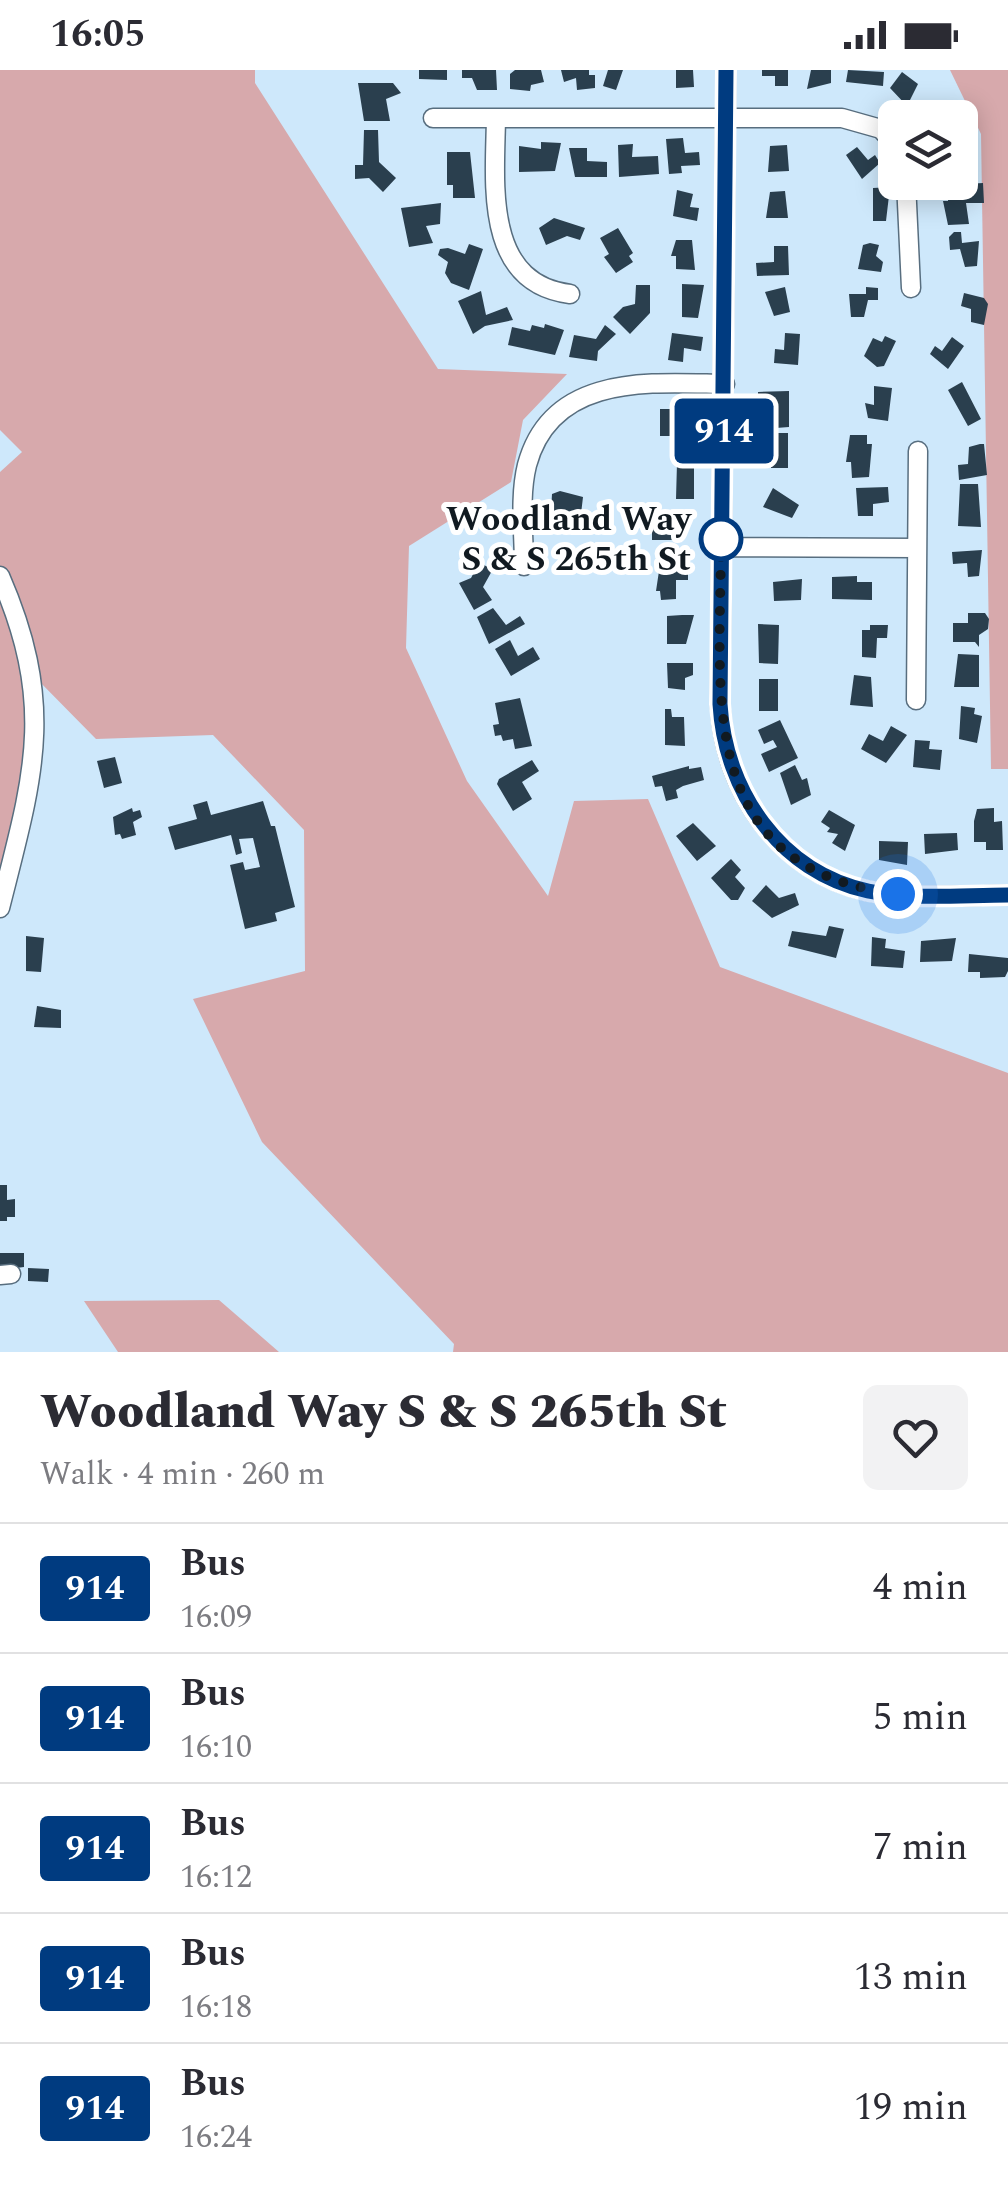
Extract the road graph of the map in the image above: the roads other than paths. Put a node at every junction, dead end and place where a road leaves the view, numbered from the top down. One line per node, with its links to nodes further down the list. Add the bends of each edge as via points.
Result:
1 (726, 70): 4 (street)
2 (433, 118): 3 (street)
3 (496, 118): 4 (street); 8 (street, via 503,242 529,278)
4 (727, 118): 5 (street, via 852,120); 9 (street)
5 (878, 128)
6 (907, 200): 7 (street)
7 (911, 288)
8 (570, 294)
9 (726, 384): 11 (street); 13 (street, via 625,383 576,401 528,462)
10 (918, 451): 12 (street)
11 (721, 547): 12 (street); 16 (street, via 720,704 725,748 750,808 781,844 831,878 866,890)
12 (917, 548): 15 (street)
13 (524, 566)
14 (0, 576): 17 (street, via 30,660 37,717 32,782)
15 (916, 700)
16 (1008, 895)
17 (0, 908)

